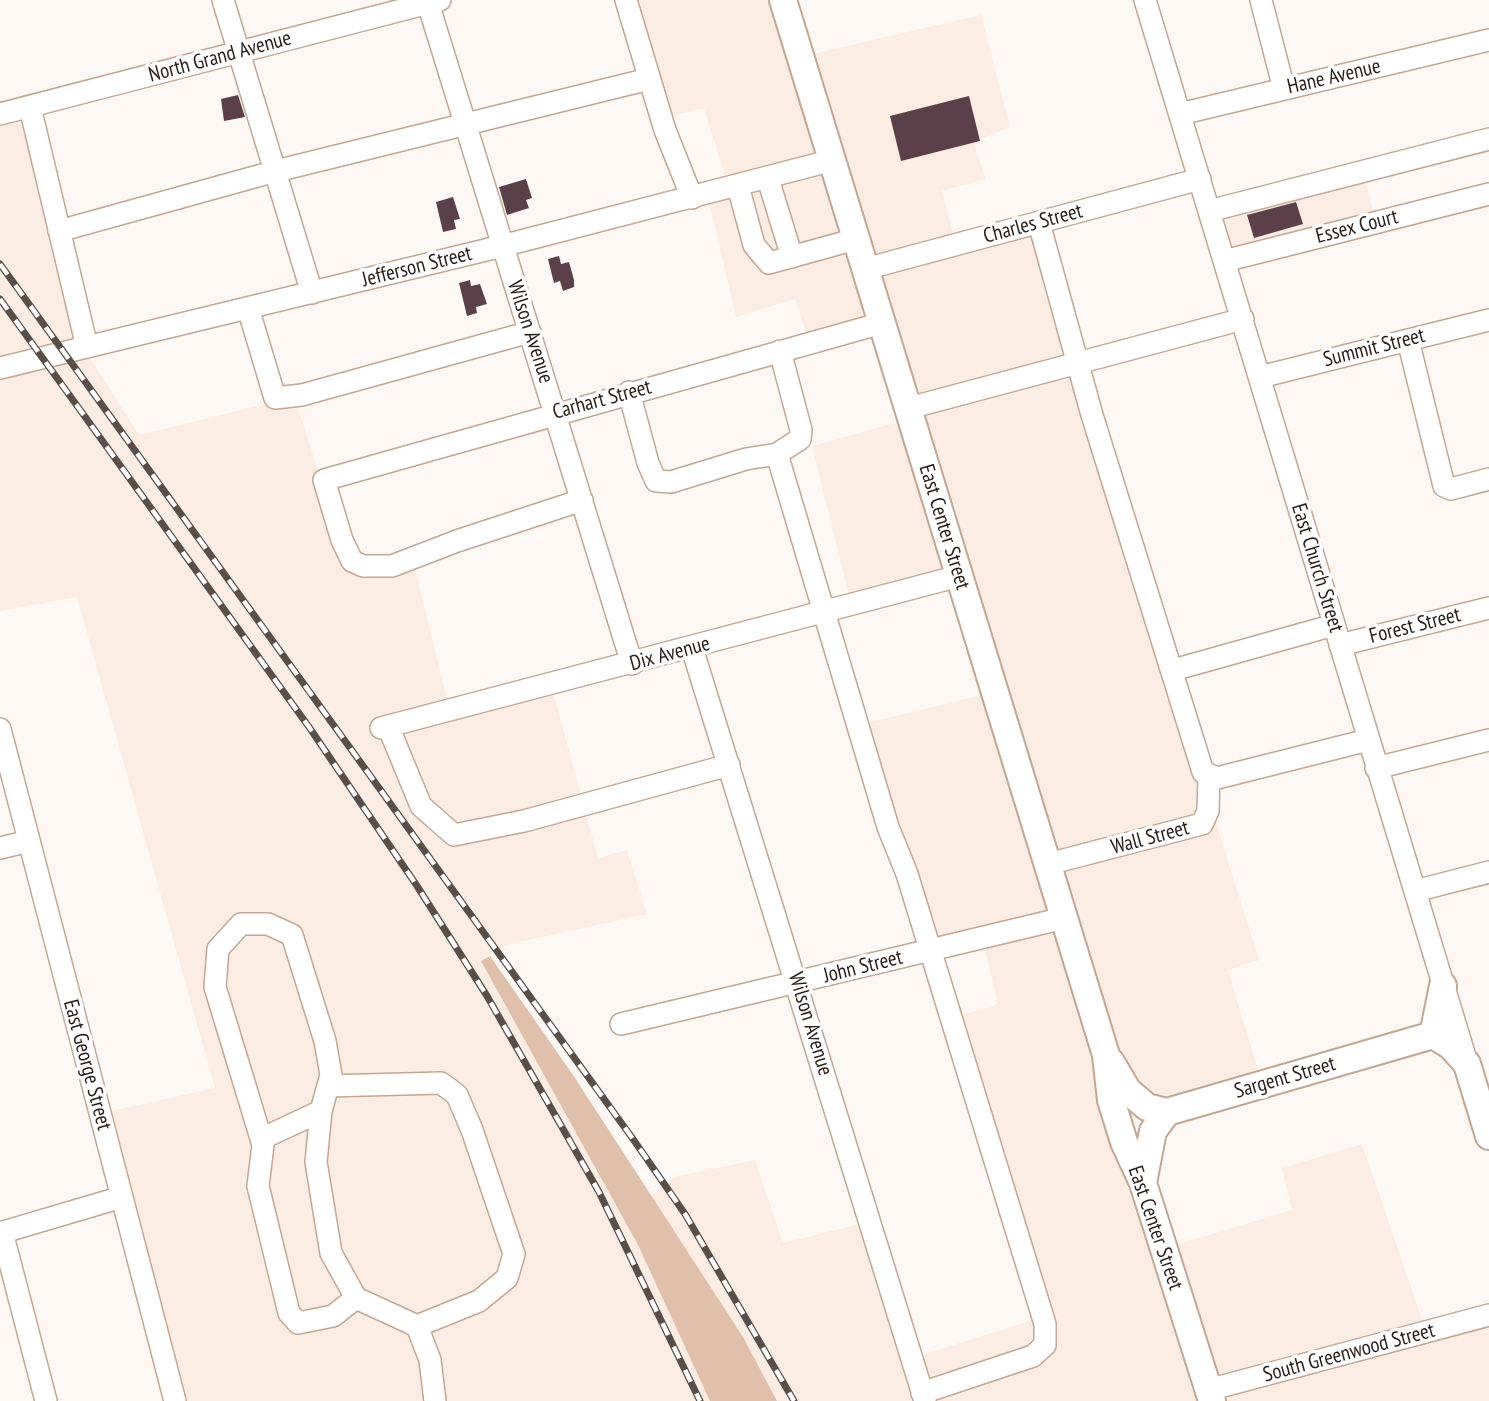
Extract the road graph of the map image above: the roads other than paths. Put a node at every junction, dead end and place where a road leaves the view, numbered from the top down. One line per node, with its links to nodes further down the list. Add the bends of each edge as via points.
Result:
1 (223, 0): 8 (street)
2 (626, 0): 9 (street)
3 (783, 0): 16 (main road, East Center Street)
4 (1145, 0): 13 (street, East Church Street)
5 (1261, 0): 10 (street)
6 (432, 1): 8 (street, North Grand Avenue); 14 (street, Wilson Avenue)
7 (1489, 40): 10 (street, Hane Avenue)
8 (238, 52): 11 (street, North Grand Avenue); 17 (street)
9 (649, 79): 14 (street); 22 (street)
10 (1284, 89): 13 (street, Hane Avenue)
11 (30, 107): 12 (street, North Grand Avenue); 25 (street)
12 (0, 114)
13 (1180, 114): 19 (street, East Church Street)
14 (465, 124): 17 (street); 27 (street, Wilson Avenue)
15 (1489, 139): 23 (street)
16 (833, 160): 18 (street, Jefferson Street); 26 (main road, East Center Street)
17 (276, 171): 25 (street); 31 (street)
18 (768, 179): 20 (street, Jefferson Street); 28 (street)
19 (1200, 179): 23 (street, East Church Street); 24 (street, Charles Street)
20 (738, 186): 22 (street, Jefferson Street); 28 (street, via 761,255 769,263)
21 (1489, 194): 29 (street, Essex Court)
22 (692, 198): 27 (street, Jefferson Street)
23 (1209, 211): 29 (street, East Church Street)
24 (1039, 222): 30 (street, Charles Street); 40 (street)
25 (59, 231): 38 (street)
26 (856, 239): 28 (street); 30 (main road, East Center Street)
27 (502, 246): 31 (street, Jefferson Street); 36 (street, Wilson Avenue)
28 (792, 257)
29 (1224, 261): 33 (street, East Church Street)
30 (865, 269): 35 (main road, East Center Street)
31 (312, 293): 32 (street, Jefferson Street)
32 (248, 308): 36 (street, via 275,398 302,395); 38 (street, Jefferson Street)
33 (1243, 319): 40 (street); 42 (street, East Church Street)
34 (1489, 320): 37 (street, Summit Street)
35 (882, 323): 39 (street, Carhart Street); 44 (main road, East Center Street)
36 (530, 332): 45 (street, Wilson Avenue)
37 (1408, 340): 42 (street, Summit Street); 47 (street, via 1444,485 1451,489)
38 (86, 347): 41 (street, Jefferson Street)
39 (780, 351): 43 (street, Carhart Street); 46 (street, via 801,430 800,439)
40 (1077, 361): 44 (street); 55 (street)
41 (0, 368)
42 (1260, 377): 52 (street, East Church Street)
43 (629, 392): 45 (street, Carhart Street); 46 (street, via 656,481 671,482)
44 (909, 408): 49 (main road, East Center Street)
45 (555, 412): 48 (street, Wilson Avenue); 48 (street, Carhart Street, via 324,480 342,540 352,561 363,566 392,566)
46 (776, 454): 51 (street)
47 (1489, 479)
48 (582, 500): 54 (street, Wilson Avenue)
49 (959, 576): 51 (street, Dix Avenue); 64 (main road, East Center Street)
50 (1489, 607): 52 (street, Forest Street)
51 (825, 612): 53 (street, Dix Avenue); 68 (street)
52 (1337, 635): 55 (street, Forest Street); 57 (street, East Church Street)
53 (692, 648): 54 (street, Dix Avenue); 59 (street, Wilson Avenue)
54 (632, 664): 59 (street, Dix Avenue, via 384,727 421,806 454,835 524,821)
55 (1173, 670): 61 (street, via 1203,772)
56 (0, 729): 62 (street, East George Street)
57 (1368, 740): 60 (street, East Church Street); 61 (street, via 1217,778)
58 (1489, 740): 60 (street)
59 (729, 765): 69 (street, Wilson Avenue)
60 (1376, 768): 66 (street, East Church Street)
61 (1209, 775): 64 (street, Wall Street, via 1208,811 1202,824)
62 (29, 841): 63 (street); 82 (street, East George Street)
63 (0, 848)
64 (1048, 864): 67 (main road, East Center Street)
65 (1489, 872): 66 (street)
66 (1415, 891): 70 (street, East Church Street)
67 (1064, 918): 68 (street, John Street); 73 (main road, East Center Street)
68 (930, 951): 69 (street, John Street); 88 (street, via 1045,1324 1045,1345 1034,1356)
69 (797, 982): 71 (street, John Street); 88 (street, Wilson Avenue)
70 (1443, 986): 72 (main road); 74 (street, East Church Street)
71 (621, 1024)
72 (1433, 1035): 74 (main road); 78 (main road, Sargent Street)
73 (1106, 1055): 78 (main road, East Center Street, via 1128,1091 1146,1107); 81 (main road, East Center Street, via 1111,1100)
74 (1467, 1064): 76 (main road, East Church Street)
75 (328, 1086): 77 (street); 80 (street, via 331,1075 325,1041 292,935 268,924 241,924 218,949 215,987); 86 (street, via 441,1083 457,1095 472,1130 514,1254 507,1278 479,1301)
76 (1482, 1087): 79 (main road, East Church Street)
77 (320, 1111): 80 (street); 84 (street, via 316,1162 331,1253)
78 (1167, 1111): 81 (main road, via 1153,1131)
79 (1489, 1136)
80 (261, 1139): 84 (street, via 258,1186 289,1313 298,1323 333,1316)
81 (1143, 1183): 87 (main road, East Center Street)
82 (121, 1197): 83 (street); 90 (street, East George Street)
83 (1, 1232): 89 (street)
84 (356, 1298): 86 (street)
85 (1489, 1315): 87 (street, South Greenwood Street)
86 (417, 1326): 91 (street, via 430,1360)
87 (1210, 1396)
88 (924, 1397)
89 (46, 1401)
90 (175, 1401)
91 (435, 1401)

